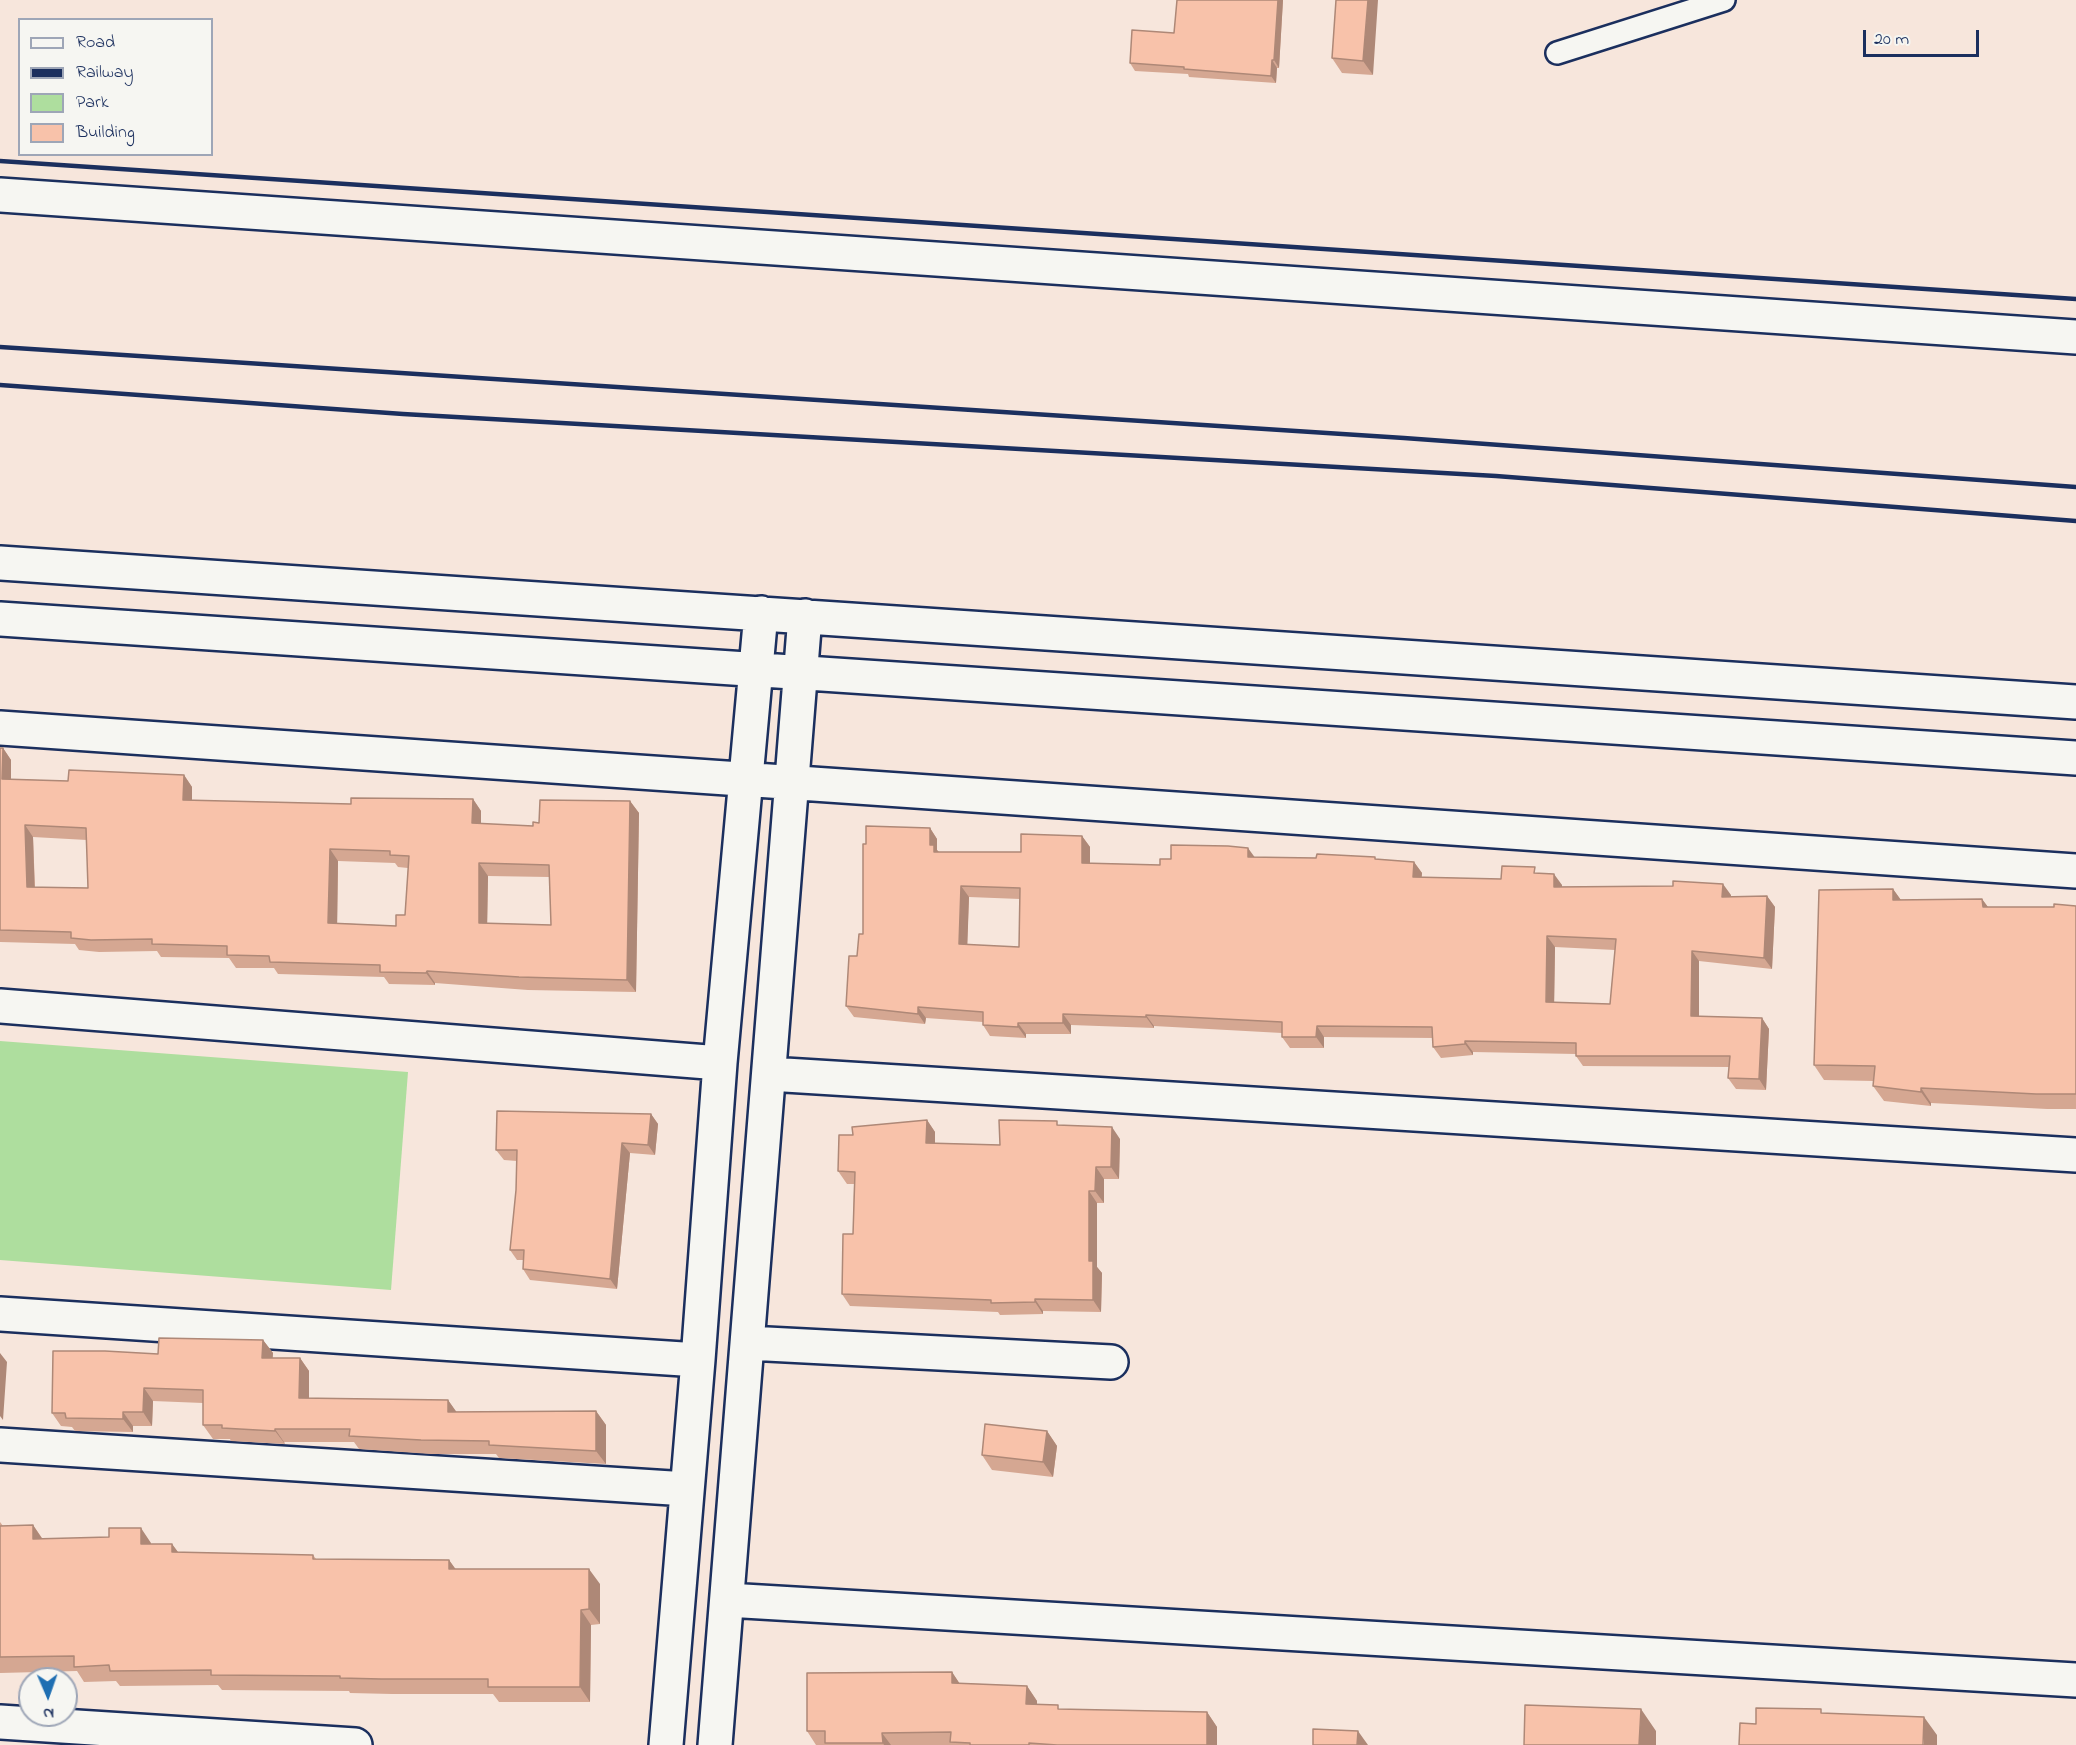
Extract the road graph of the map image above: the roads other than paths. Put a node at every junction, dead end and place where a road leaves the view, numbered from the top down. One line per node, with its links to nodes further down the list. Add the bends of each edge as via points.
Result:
1 (1724, 0): 2 (lane)
2 (1557, 53)
3 (0, 195): 4 (street)
4 (2076, 337)
5 (0, 562): 6 (street)
6 (761, 613): 7 (street); 9 (street)
7 (805, 616): 10 (street); 11 (street)
8 (0, 619): 9 (street)
9 (756, 669): 10 (street); 14 (street)
10 (801, 673): 13 (street); 15 (street)
11 (2076, 702)
12 (0, 728): 14 (street)
13 (2076, 758)
14 (747, 779): 15 (street); 18 (street)
15 (792, 783): 16 (street); 19 (street)
16 (2076, 871)
17 (0, 1006): 18 (street)
18 (720, 1063): 23 (street)
19 (769, 1074): 20 (street); 22 (street)
20 (2076, 1155)
21 (0, 1314): 23 (street)
22 (748, 1343): 24 (street); 27 (street)
23 (698, 1360): 26 (street)
24 (1111, 1362)
25 (0, 1445): 26 (street)
26 (687, 1489): 31 (street)
27 (727, 1600): 28 (street); 32 (street)
28 (2076, 1680)
29 (0, 1722): 30 (street)
30 (356, 1745)
31 (666, 1745)
32 (715, 1745)

